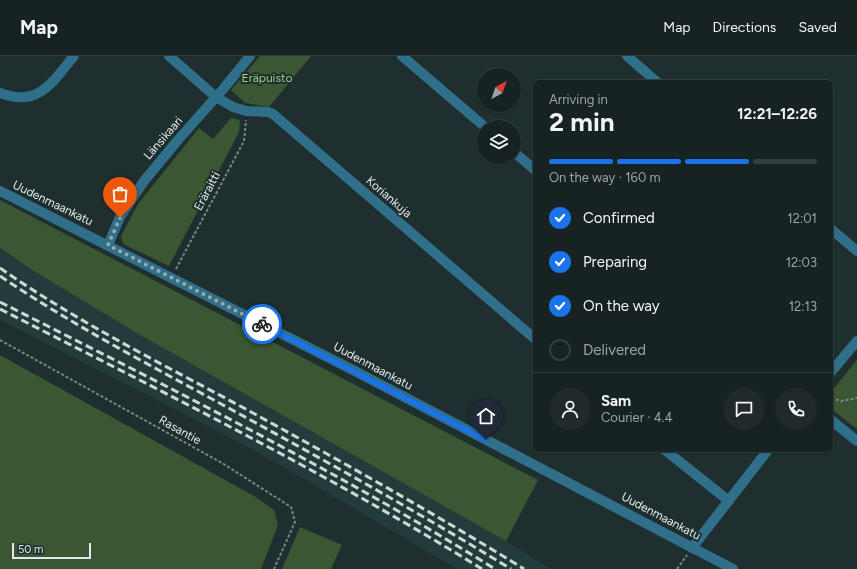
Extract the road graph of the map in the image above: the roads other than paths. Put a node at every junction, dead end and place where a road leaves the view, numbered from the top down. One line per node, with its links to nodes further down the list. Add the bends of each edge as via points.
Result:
1 (74, 56): 7 (street, via 50,85 38,94 24,98)
2 (169, 56): 8 (street, Koriankuja)
3 (250, 56): 8 (street, Länsikaari)
4 (402, 56): 9 (street)
5 (627, 56): 6 (street)
6 (655, 80)
7 (0, 94)
8 (216, 97): 14 (street, Länsikaari, via 144,181 120,218); 16 (street, Koriankuja, via 246,111 273,114)
9 (477, 120)
10 (521, 158): 11 (street)
11 (533, 168)
12 (0, 191): 14 (street, Uudenmaankatu)
13 (833, 231): 15 (street)
14 (108, 245): 24 (street, Uudenmaankatu)
15 (857, 252)
16 (533, 337)
17 (857, 341): 18 (street)
18 (833, 370)
19 (833, 422): 20 (street)
20 (857, 441)
21 (668, 452): 23 (street)
22 (766, 452): 23 (street)
23 (729, 501): 24 (street)
24 (692, 548): 25 (street, Uudenmaankatu)
25 (733, 569)

